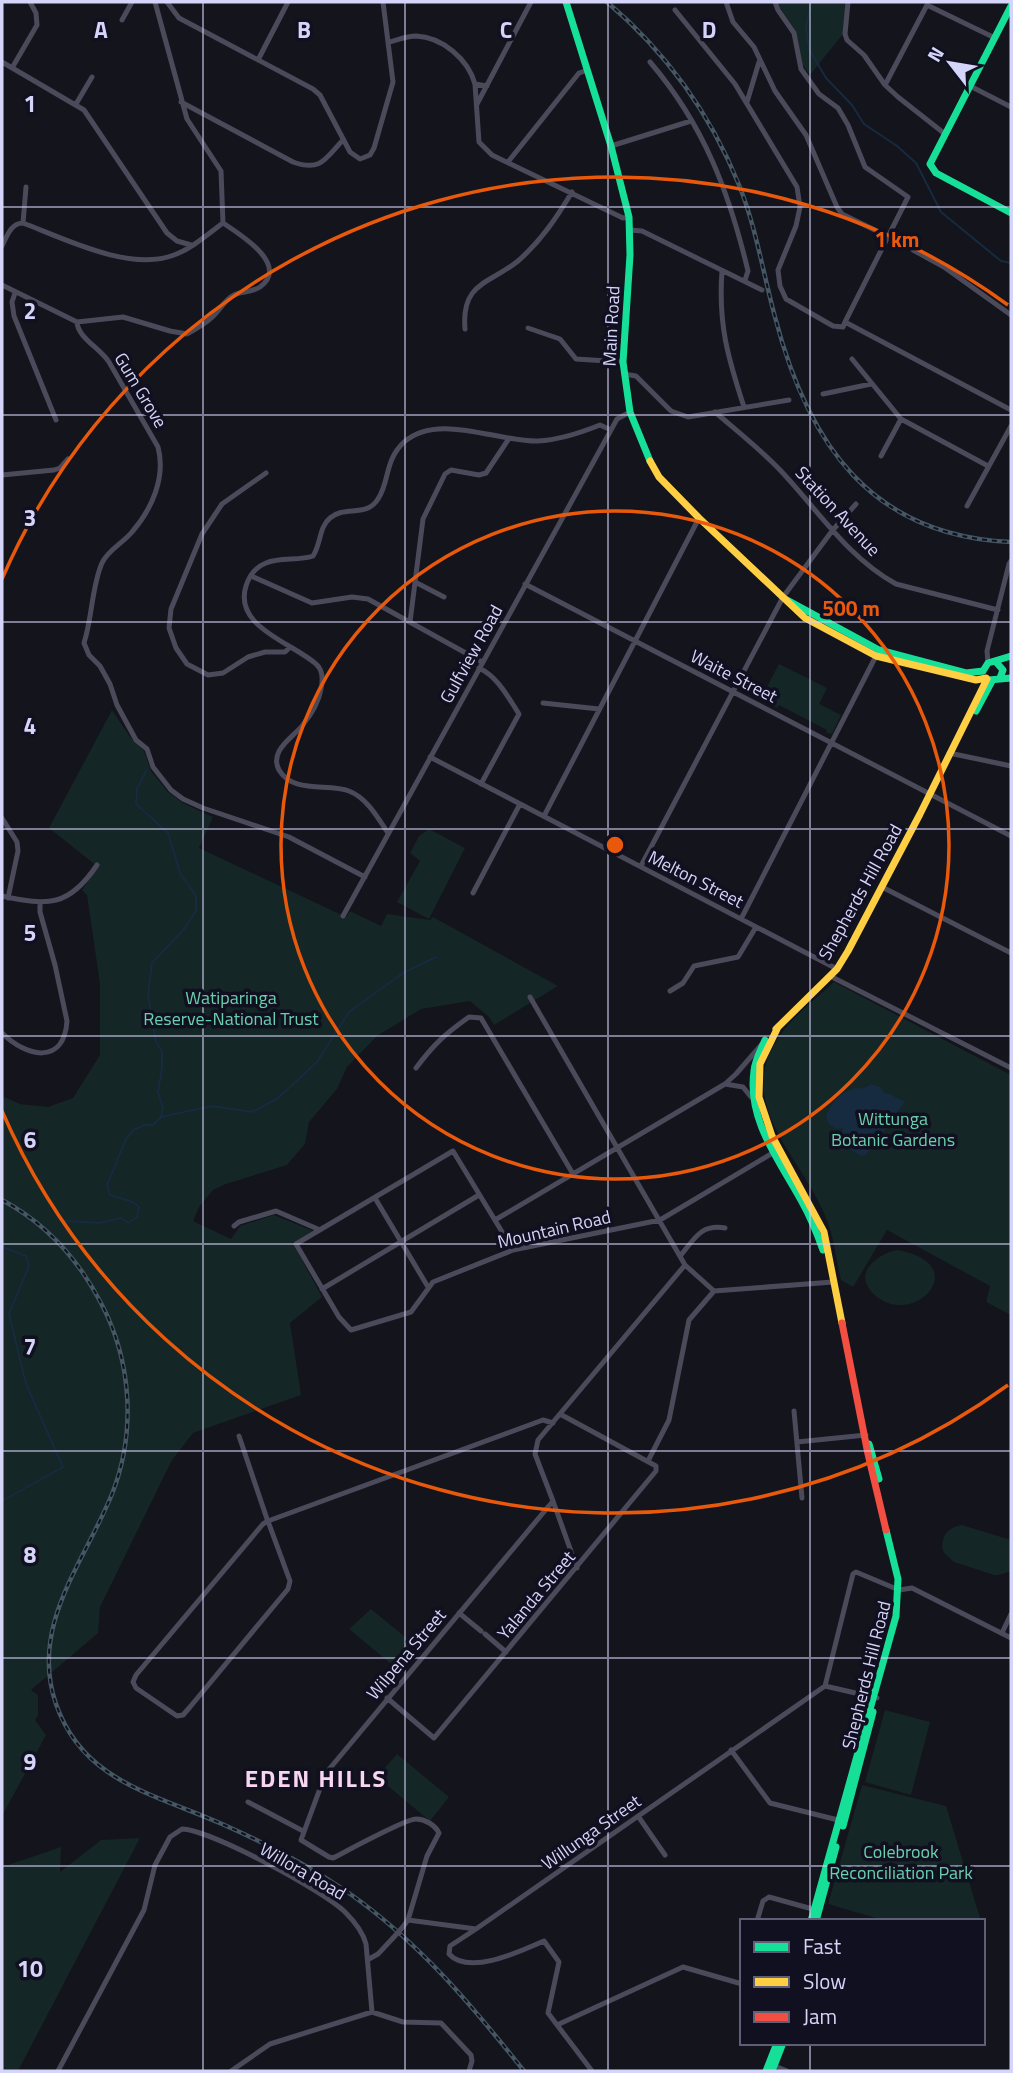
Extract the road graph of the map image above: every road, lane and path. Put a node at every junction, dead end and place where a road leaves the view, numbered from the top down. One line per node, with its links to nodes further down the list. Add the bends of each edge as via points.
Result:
1 (30, 2): 16 (street)
2 (36, 2): 16 (street)
3 (132, 2): 17 (street)
4 (155, 2): 31 (street)
5 (167, 2): 20 (street, via 179,18)
6 (288, 2): 20 (street)
7 (383, 2): 19 (street)
8 (531, 2): 29 (street)
9 (566, 2): 25 (main road, Main Road)
10 (726, 2): 21 (street, via 733,22)
11 (775, 2): 48 (street, via 794,33 801,69 819,94 838,108 865,167 907,194)
12 (848, 2): 28 (street, via 847,40)
13 (926, 3): 18 (street); 28 (street)
14 (1011, 6): 18 (main road)
15 (675, 10): 32 (street)
16 (36, 13): 24 (street, via 37,25)
17 (122, 20)
18 (995, 38): 30 (main road)
19 (388, 42): 27 (street, via 415,36 434,40 456,53); 38 (street, via 392,87 374,148 365,159 354,157)
20 (258, 60): 38 (street, via 320,95)
21 (760, 61): 32 (street); 48 (street, via 806,135 842,214)
22 (2, 62): 24 (street)
23 (650, 62): 36 (street)
24 (12, 68): 33 (street)
25 (588, 70): 39 (main road, Main Road); 40 (street, via 579,73)
26 (92, 77): 33 (street)
27 (475, 83): 29 (street); 34 (street)
28 (885, 85): 37 (street)
29 (487, 86): 34 (street)
30 (970, 86): 35 (street); 37 (main road)
31 (181, 102): 38 (street, via 309,167 322,163); 46 (street, via 221,171)
32 (747, 102): 59 (street, via 797,187 800,207 796,226 778,270 783,293 792,305 833,326 843,327)
33 (76, 104): 49 (street, via 167,233)
34 (476, 106): 40 (street, via 479,142 492,155)
35 (1011, 107)
36 (691, 121): 39 (street); 53 (street, via 730,201 748,271)
37 (945, 134): 43 (main road, via 930,164 936,173)
38 (343, 140)
39 (611, 146): 44 (main road, Main Road)
40 (509, 162): 42 (street)
41 (26, 187): 45 (street)
42 (572, 192): 44 (street); 61 (street, via 540,239 516,262 476,288 465,311)
43 (1011, 213)
44 (629, 217): 47 (main road, Main Road)
45 (23, 223): 49 (street, via 122,258 161,258); 50 (street, via 13,226)
46 (223, 223): 49 (street); 58 (street, via 247,239 270,266 263,285 235,293 210,319 187,334 123,317)
47 (630, 230): 52 (street, via 642,231); 63 (main road, Main Road)
48 (889, 237): 59 (street)
49 (191, 245)
50 (2, 246)
51 (914, 250): 57 (street)
52 (722, 271): 53 (street); 68 (street, via 725,349)
53 (745, 280): 55 (street)
54 (2, 285): 56 (street, Gum Grove)
55 (762, 290)
56 (15, 293): 58 (street, Gum Grove); 73 (street, via 14,316)
57 (1011, 315)
58 (77, 322): 122 (street, Gum Grove, via 82,334 109,362 161,457 158,488 148,510 103,561 84,643 89,655 110,684 136,740 148,749 153,767 183,799 289,837)
59 (845, 322): 69 (street)
60 (528, 328): 63 (street, via 559,339 576,359)
61 (465, 329)
62 (852, 359): 65 (street)
63 (623, 362): 64 (main road, Main Road)
64 (624, 374): 70 (main road, Main Road); 71 (street, via 636,376 677,414 688,417)
65 (871, 384): 66 (street); 72 (street)
66 (823, 394)
67 (789, 400): 68 (street)
68 (744, 407): 71 (street)
69 (1011, 410)
70 (631, 412): 75 (street, Gulfview Road, via 617,419); 84 (main road, Main Road, via 659,477)
71 (715, 412): 85 (street, Station Avenue, via 780,469)
72 (901, 419): 77 (street); 79 (street)
73 (56, 420)
74 (1011, 426): 79 (street)
75 (611, 430): 76 (street, via 600,425 555,439); 89 (street, Gulfview Road)
76 (508, 440): 87 (street, via 447,429 417,434 390,461 382,491 370,507 332,516 313,556 269,561); 88 (street, via 486,473 451,470 445,474 423,519)
77 (881, 456)
78 (68, 460): 81 (street, via 54,470)
79 (988, 466): 83 (street)
80 (266, 473): 95 (street, via 222,505 200,537 171,609 169,628 187,664 208,675 223,673 248,657 285,652)
81 (2, 475)
82 (856, 504): 85 (street)
83 (967, 506)
84 (699, 518): 91 (main road, Main Road); 94 (street)
85 (832, 531): 91 (street); 92 (street, Station Avenue, via 859,558 897,584)
86 (1011, 561): 92 (street)
87 (251, 576): 93 (street, via 312,603 368,599); 95 (street, via 244,590 248,612 259,626)
88 (415, 582): 90 (street); 93 (street)
89 (525, 584): 94 (street, Waite Street); 100 (street, Gulfview Road)
90 (444, 597)
91 (785, 599): 96 (main road, Main Road); 105 (street)
92 (998, 610): 98 (street, via 989,644)
93 (410, 622): 100 (street)
94 (635, 641): 105 (street, Waite Street); 108 (street)
95 (290, 647): 118 (street, via 315,663 322,678 321,692 302,726 279,750 280,772 304,785 348,790 371,808)
96 (877, 653): 103 (main road, Main Road); 104 (main road, Main Road); 109 (street)
97 (1011, 656): 98 (main road)
98 (992, 662): 101 (main road); 103 (main road)
99 (1011, 662): 101 (main road)
100 (481, 665): 111 (street, Gulfview Road); 113 (street, via 519,714)
101 (1003, 669): 102 (main road); 103 (main road)
102 (1011, 677): 103 (main road)
103 (990, 678): 104 (main road, Main Road); 106 (main road, Shepherds Hill Road); 110 (main road, Shepherds Hill Road)
104 (976, 680): 106 (main road)
105 (733, 692): 109 (street, Waite Street); 121 (street)
106 (981, 692): 110 (main road, Shepherds Hill Road)
107 (543, 703): 108 (street)
108 (599, 709): 116 (street)
109 (832, 743): 114 (street, Waite Street); 128 (street)
110 (951, 754): 112 (street); 114 (main road, Shepherds Hill Road)
111 (430, 757): 113 (street, Melton Street); 118 (street, Gulfview Road)
112 (1011, 766)
113 (481, 783): 115 (street, Melton Street)
114 (930, 794): 119 (street, Waite Street); 123 (main road, Shepherds Hill Road)
115 (520, 804): 116 (street, Melton Street); 124 (street)
116 (544, 816): 121 (street, Melton Street)
117 (2, 818): 125 (street, via 18,851)
118 (388, 834): 122 (street, Gulfview Road)
119 (1011, 836)
120 (97, 865): 126 (street, via 71,894)
121 (641, 866): 128 (street, Melton Street)
122 (365, 877): 127 (street, Gulfview Road)
123 (882, 887): 130 (street); 131 (main road, Shepherds Hill Road)
124 (473, 893)
125 (5, 897): 126 (street)
126 (40, 904): 136 (street, via 67,1021 64,1036 49,1053 35,1054)
127 (343, 916)
128 (741, 919): 129 (street, Melton Street)
129 (757, 926): 131 (street, Melton Street); 133 (street, via 738,957 694,966 683,983)
130 (1011, 953)
131 (837, 969): 132 (main road, Shepherds Hill Road)
132 (831, 976): 135 (main road, Shepherds Hill Road); 139 (street)
133 (670, 991)
134 (530, 997): 142 (street)
135 (778, 1027): 137 (main road, Shepherds Hill Road); 143 (main road, Shepherds Hill Road, via 758,1077 758,1096)
136 (2, 1033)
137 (766, 1039): 140 (street); 141 (main road, Shepherds Hill Road, via 752,1077)
138 (416, 1068): 144 (street, via 433,1044 451,1030 469,1017 481,1018)
139 (1011, 1068)
140 (725, 1084): 141 (street, via 743,1087); 142 (street)
141 (752, 1098): 143 (main road, Shepherds Hill Road, via 758,1122)
142 (617, 1148): 144 (street); 148 (street)
143 (777, 1151): 148 (street); 156 (main road, Shepherds Hill Road, via 824,1232)
144 (573, 1174): 147 (street)
145 (479, 1195): 146 (street, via 453,1151); 147 (street); 152 (street)
146 (374, 1198): 151 (street); 152 (street)
147 (495, 1220): 153 (street)
148 (660, 1220): 153 (street, Mountain Road); 154 (street)
149 (234, 1226): 151 (street, via 276,1211)
150 (725, 1228): 154 (street, via 714,1226 700,1232)
151 (320, 1230): 158 (street, via 296,1244)
152 (401, 1242): 157 (street); 158 (street)
153 (513, 1250): 157 (street, Mountain Road)
154 (681, 1255): 155 (street)
155 (685, 1265): 159 (street); 161 (street)
156 (833, 1282): 159 (street); 163 (main road, Shepherds Hill Road)
157 (428, 1287): 158 (street, Mountain Road, via 411,1312 351,1330)
158 (322, 1289)
159 (714, 1291): 166 (street, via 689,1320 668,1420)
160 (794, 1412): 165 (street)
161 (560, 1415): 162 (street); 166 (street)
162 (553, 1423): 168 (street, via 538,1440 536,1454); 169 (street, via 543,1420)
163 (866, 1435): 165 (street); 171 (main road, Shepherds Hill Road)
164 (239, 1436): 169 (street)
165 (797, 1442): 167 (street)
166 (648, 1461): 170 (street, Yalanda Street, via 657,1468)
167 (802, 1498)
168 (553, 1501): 170 (street); 172 (street, Wilpena Street)
169 (268, 1521): 169 (street, via 290,1581 288,1589 183,1715 177,1716 136,1688 136,1675)
170 (577, 1568): 176 (street, Yalanda Street)
171 (901, 1589): 174 (street, via 912,1588); 177 (street, via 853,1574); 179 (main road, Shepherds Hill Road, via 900,1616)
172 (459, 1613): 176 (street); 178 (street, Wilpena Street)
173 (1011, 1614): 174 (street)
174 (1002, 1633): 175 (street)
175 (1011, 1638)
176 (506, 1652): 178 (street, Yalanda Street, via 434,1738)
177 (825, 1686): 179 (street); 180 (street, Willunga Street)
178 (387, 1698): 184 (street, Wilpena Street, via 331,1767)
179 (875, 1698): 183 (main road, Shepherds Hill Road)
180 (731, 1750): 182 (street, Willunga Street); 183 (street, via 770,1803)
181 (248, 1802): 184 (street)
182 (638, 1816): 185 (street); 190 (street, Willunga Street)
183 (841, 1821): 186 (main road, Shepherds Hill Road)
184 (302, 1834): 189 (street, via 303,1843 331,1858 412,1819 437,1828)
185 (665, 1855)
186 (816, 1910): 187 (street, via 769,1897); 188 (main road, Shepherds Hill Road)
187 (758, 1919)
188 (814, 1919)
189 (408, 1920): 190 (street); 191 (street, bridge)
190 (476, 1929): 194 (street, Willunga Street, via 450,1946 452,1958 498,1960 544,1941 559,1962 547,2009)
191 (369, 1959): 193 (street, Willora Road); 198 (street, Willora Road, via 363,1934 344,1911 302,1883 211,1836 182,1829 170,1837 155,1865 144,1910)
192 (740, 1981): 194 (street, via 683,1967)
193 (372, 2012): 199 (street, via 270,2044); 200 (street, via 403,2022 441,2023 471,2055)
194 (557, 2025): 201 (street)
195 (776, 2045): 202 (main road)
196 (782, 2045): 197 (main road)
197 (773, 2068): 203 (street)
198 (58, 2071)
199 (230, 2071)
200 (469, 2071)
201 (592, 2071)
202 (766, 2071)
203 (787, 2071)

